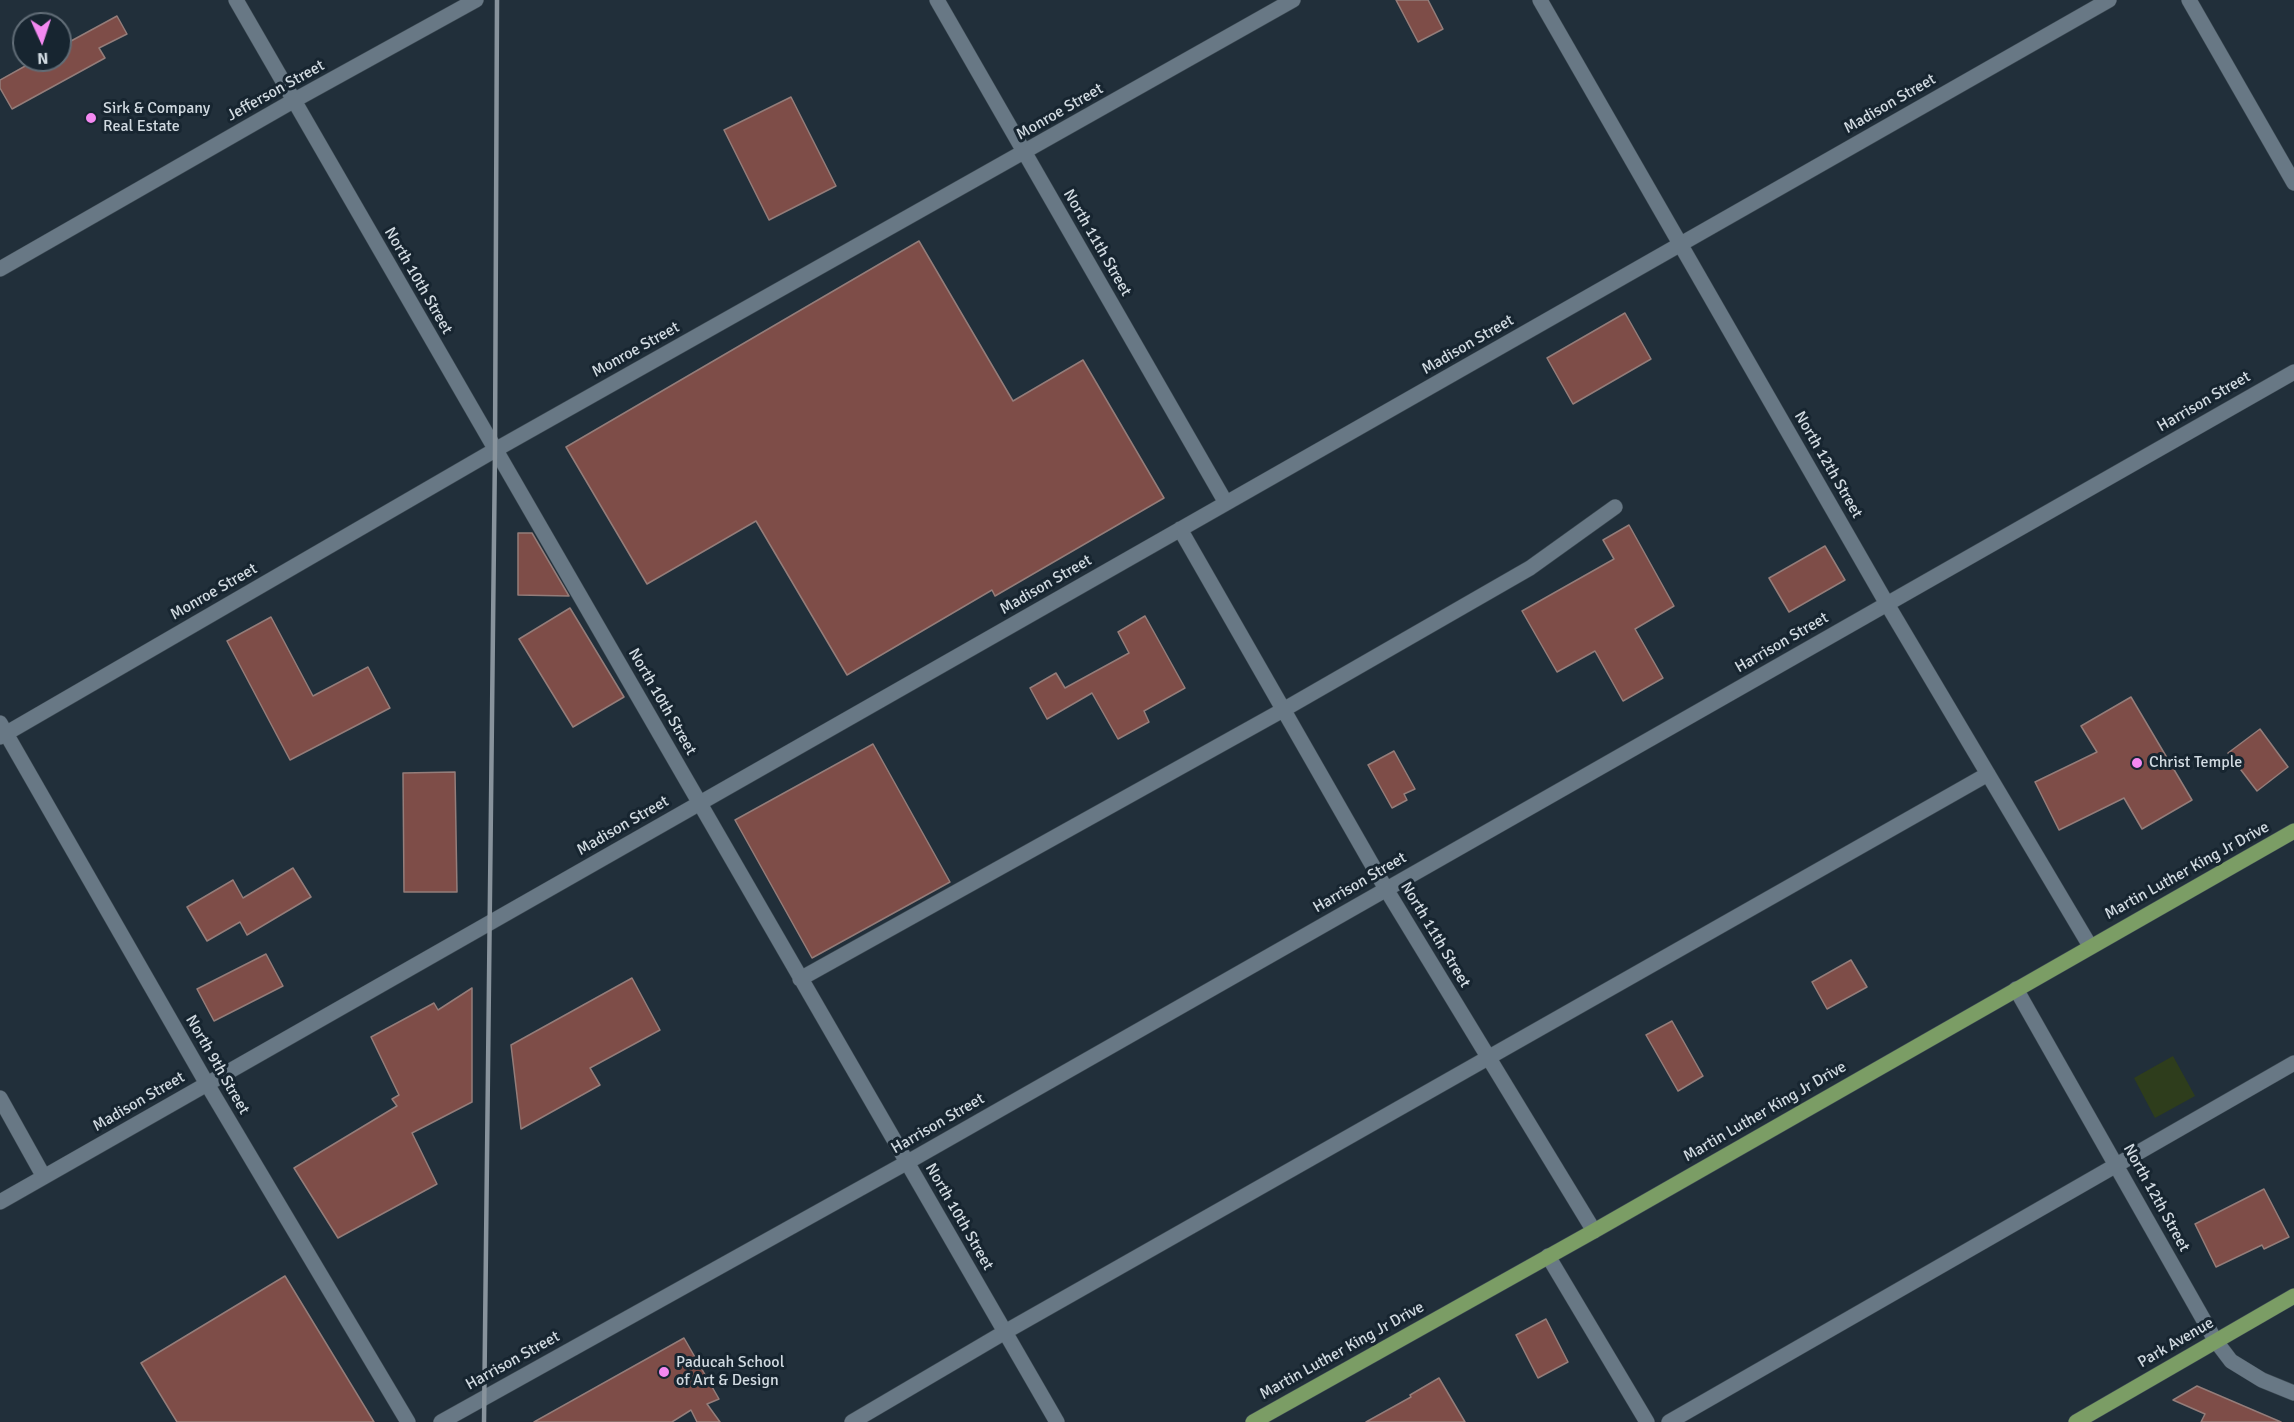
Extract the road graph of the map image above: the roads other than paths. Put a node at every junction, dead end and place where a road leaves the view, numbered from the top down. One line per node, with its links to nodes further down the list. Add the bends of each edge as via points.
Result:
1 (236, 0): 8 (street, North 10th Street)
2 (476, 0): 8 (street, Jefferson Street)
3 (937, 0): 9 (street, North 11th Street)
4 (1293, 0): 9 (street, Monroe Street)
5 (1540, 0): 11 (street, North 12th Street)
6 (2109, 0): 11 (street, Madison Street)
7 (2189, 0): 10 (street)
8 (293, 101): 12 (street, Jefferson Street); 14 (street, North 10th Street)
9 (1025, 153): 14 (street, Monroe Street); 15 (street, North 11th Street)
10 (2294, 183)
11 (1680, 244): 15 (street, Madison Street); 18 (street, North 12th Street)
12 (0, 269)
13 (2294, 372): 18 (street, Harrison Street)
14 (495, 450): 20 (street, Monroe Street); 22 (street, North 10th Street)
15 (1226, 503): 17 (street, Madison Street)
16 (1615, 507): 19 (street, via 1530,568)
17 (1180, 529): 19 (street, North 11th Street); 22 (street, Madison Street)
18 (1887, 604): 21 (street, North 12th Street); 24 (street, Harrison Street)
19 (1283, 710): 24 (street, North 11th Street); 26 (street)
20 (2, 731): 30 (street, North 9th Street)
21 (1988, 774): 25 (street, North 12th Street); 28 (street)
22 (700, 803): 26 (street, North 10th Street); 30 (street, Madison Street)
23 (2294, 831): 25 (main road, Martin Luther King Jr Drive)
24 (1386, 889): 28 (street, North 11th Street); 32 (street, Harrison Street)
25 (2090, 946): 27 (main road, Martin Luther King Jr Drive)
26 (801, 979): 32 (street, North 10th Street)
27 (2016, 989): 33 (street, North 12th Street); 36 (main road, Martin Luther King Jr Drive)
28 (1489, 1057): 36 (street, North 11th Street); 39 (street)
29 (2294, 1063): 33 (street)
30 (207, 1084): 34 (street, Madison Street); 42 (street, North 9th Street)
31 (0, 1098): 34 (street)
32 (906, 1163): 39 (street, North 10th Street); 43 (street, Harrison Street)
33 (2116, 1164): 40 (street, North 12th Street); 48 (street)
34 (44, 1176): 35 (street, Madison Street)
35 (0, 1202)
36 (1594, 1231): 37 (main road, Martin Luther King Jr Drive)
37 (1548, 1256): 46 (main road, Martin Luther King Jr Drive); 47 (street)
38 (2294, 1296): 40 (main road, Park Avenue)
39 (1005, 1332): 44 (street); 45 (street, North 10th Street)
40 (2215, 1340): 41 (street, North 12th Street, via 2231,1361); 49 (main road, Park Avenue)
41 (2294, 1393)
42 (408, 1422)
43 (441, 1422)
44 (852, 1422)
45 (1057, 1422)
46 (1254, 1422)
47 (1647, 1422)
48 (1669, 1422)
49 (2076, 1422)

